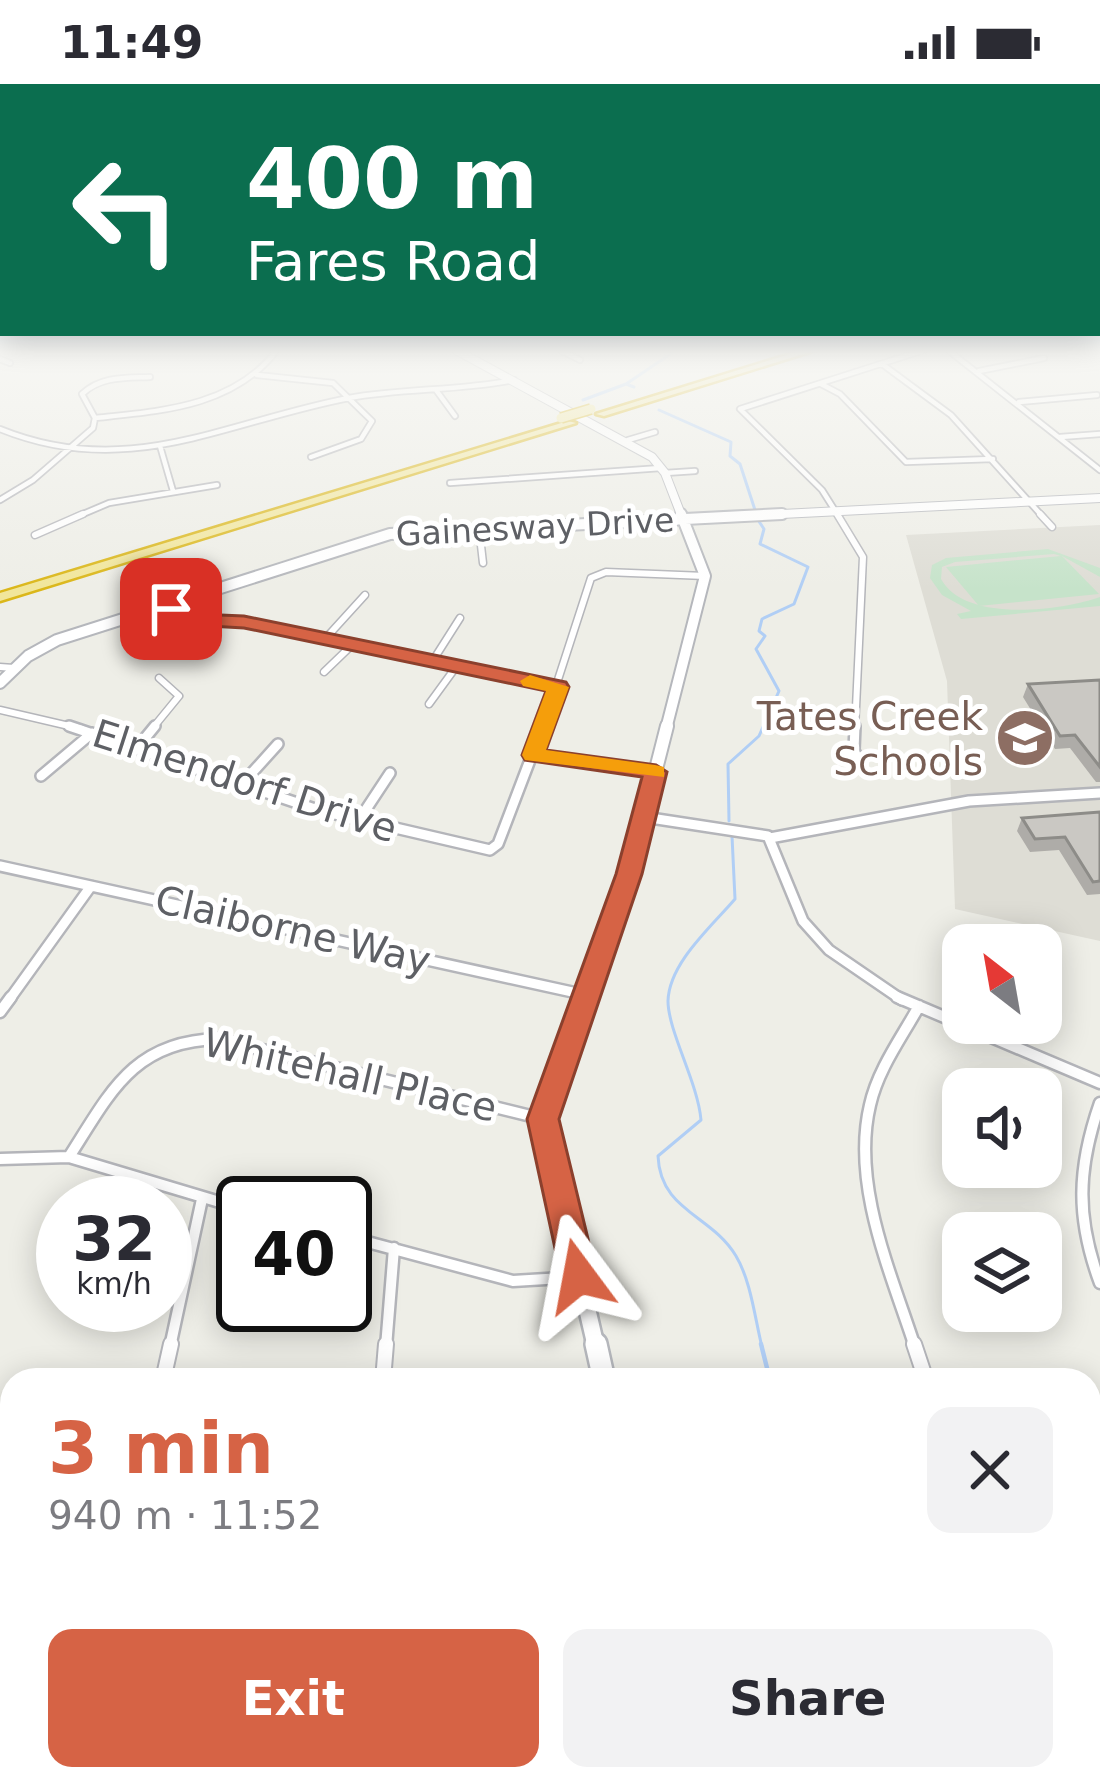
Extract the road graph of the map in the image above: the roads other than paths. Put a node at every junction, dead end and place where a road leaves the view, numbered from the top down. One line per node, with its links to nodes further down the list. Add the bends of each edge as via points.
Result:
1 (1, 430): 17 (street)
2 (91, 430): 17 (street)
3 (225, 430): 16 (street)
4 (370, 430): 18 (street)
5 (536, 430): 38 (highway)
6 (539, 430): 40 (highway)
7 (608, 430): 15 (street)
8 (759, 430): 31 (street)
9 (875, 430): 19 (street, via 907,462)
10 (962, 430): 19 (street)
11 (1051, 430): 14 (street)
12 (655, 432): 15 (street)
13 (1100, 434): 14 (street)
14 (1060, 437): 22 (street)
15 (628, 440): 20 (street)
16 (160, 446): 17 (street); 27 (street)
17 (67, 449): 26 (street)
18 (311, 457)
19 (993, 459): 30 (street)
20 (663, 470): 21 (street); 23 (street); 32 (street)
21 (695, 470)
22 (1100, 470)
23 (450, 482)
24 (217, 484): 27 (street)
25 (0, 486): 26 (street)
26 (20, 489): 29 (street)
27 (172, 491): 35 (street, via 101,506)
28 (1100, 498): 30 (street, Gainesway Drive)
29 (0, 500)
30 (1027, 501): 31 (street, Gainesway Drive); 33 (street)
31 (836, 511): 32 (street, Gainesway Drive); 59 (street, via 866,568 854,750)
32 (684, 518): 34 (street, Gainesway Drive); 37 (street)
33 (1052, 527)
34 (479, 528): 36 (street); 41 (street, Gainesway Drive, via 372,538)
35 (35, 535)
36 (483, 563)
37 (705, 576): 52 (street, via 591,578); 60 (street)
38 (0, 587)
39 (364, 596): 43 (street)
40 (0, 598)
41 (167, 605): 43 (street, via 192,620); 48 (street, Gainesway Drive, via 46,645)
42 (460, 618): 45 (street)
43 (325, 640): 44 (street)
44 (351, 646): 45 (street); 49 (street)
45 (432, 662): 47 (street)
46 (0, 667): 48 (street)
47 (456, 667): 52 (street); 53 (street)
48 (14, 668): 51 (street, Gainesway Drive)
49 (324, 672)
50 (159, 678): 57 (street, via 179,696)
51 (0, 683)
52 (558, 687): 58 (street)
53 (429, 704)
54 (0, 710): 55 (street, Elmendorf Drive)
55 (92, 733): 57 (street, Elmendorf Drive); 62 (street)
56 (278, 744): 63 (street)
57 (137, 748): 63 (street, Elmendorf Drive)
58 (533, 755): 60 (street); 66 (street, Elmendorf Drive, via 490,850)
59 (861, 767)
60 (656, 772): 65 (street)
61 (390, 773): 66 (street)
62 (41, 776)
63 (241, 784): 66 (street, Elmendorf Drive)
64 (1100, 793): 67 (street, via 962,802)
65 (644, 817): 67 (street); 70 (street)
66 (358, 820)
67 (770, 838): 71 (street, via 788,896 812,933 860,975)
68 (0, 866): 69 (street, Claiborne Way)
69 (92, 886): 70 (street, Claiborne Way); 72 (street)
70 (586, 995): 75 (street)
71 (920, 1006): 73 (street); 87 (street, via 877,1084 866,1138 877,1210)
72 (0, 1012)
73 (1100, 1083)
74 (1100, 1103): 83 (street, via 1080,1156 1076,1201)
75 (543, 1119): 76 (street, Whitehall Place, via 188,1038 150,1049 130,1066); 82 (street)
76 (70, 1157): 77 (street); 78 (street)
77 (0, 1159)
78 (202, 1199): 79 (street); 84 (street)
79 (216, 1203)
80 (372, 1243): 81 (street)
81 (394, 1248): 82 (street, via 513,1281); 85 (street)
82 (579, 1276): 86 (street)
83 (1100, 1283)
84 (166, 1368)
85 (384, 1368)
86 (601, 1368)
87 (923, 1368)

